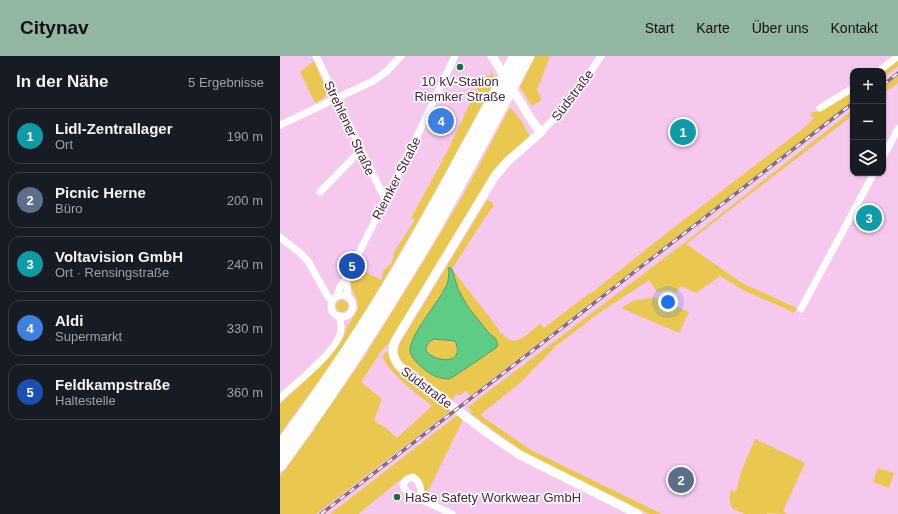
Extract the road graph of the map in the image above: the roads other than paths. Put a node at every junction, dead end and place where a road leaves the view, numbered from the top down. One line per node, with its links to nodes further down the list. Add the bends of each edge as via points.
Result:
1 (316, 56): 12 (street, Strehlener Straße)
2 (401, 56): 12 (street, via 379,77)
3 (455, 56): 21 (street, Riemker Straße)
4 (492, 56): 16 (street, Südstraße)
5 (516, 56): 10 (highway)
6 (528, 56): 10 (highway)
7 (600, 56): 16 (street, Südstraße, via 568,105)
8 (898, 56): 9 (street)
9 (883, 68)
10 (512, 74): 29 (highway, via 387,289)
11 (850, 90): 13 (street)
12 (336, 97): 14 (street); 17 (street, Strehlener Straße)
13 (820, 108)
14 (280, 125)
15 (898, 129): 18 (street)
16 (541, 132): 33 (street, Südstraße, via 499,171 395,341 393,357 399,366 520,455)
17 (361, 150): 20 (street); 21 (street, Strehlener Straße)
18 (886, 151)
19 (872, 176): 26 (street)
20 (320, 192)
21 (385, 199): 23 (street, Riemker Straße)
22 (281, 240): 25 (street, via 308,261 328,297)
23 (346, 278): 24 (street); 25 (street, Riemker Straße)
24 (348, 297): 25 (street, via 345,295); 27 (street, via 353,308 348,315)
25 (335, 299): 27 (street, via 332,308)
26 (801, 309)
27 (340, 316): 28 (street, via 340,334 336,342 316,365)
28 (280, 398)
29 (290, 441): 30 (highway)
30 (280, 465)
31 (420, 499): 32 (street)
32 (452, 514)
33 (638, 514)

